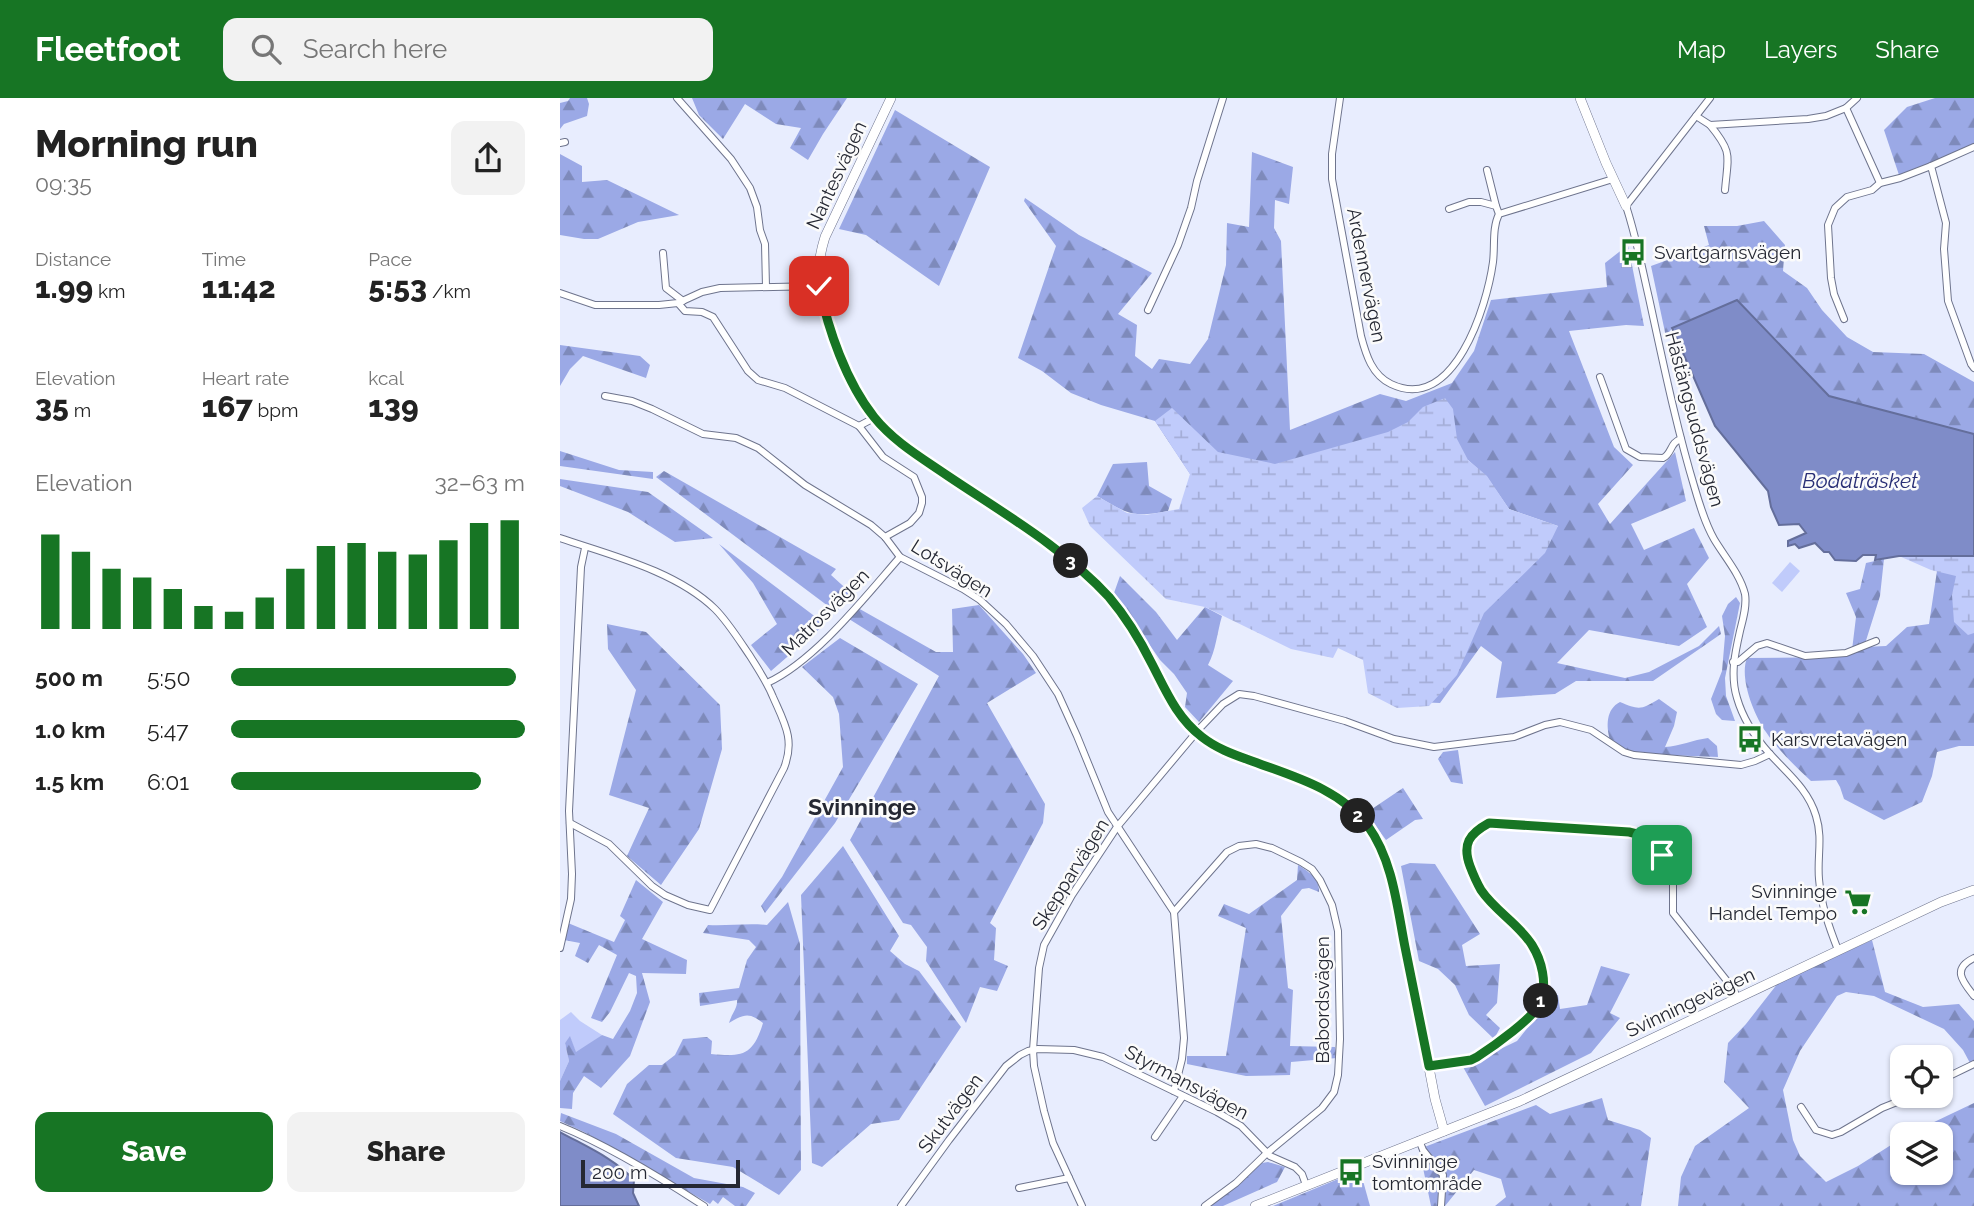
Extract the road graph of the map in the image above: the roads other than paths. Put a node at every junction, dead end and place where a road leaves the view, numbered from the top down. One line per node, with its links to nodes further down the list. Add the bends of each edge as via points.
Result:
1 (677, 98): 23 (street, via 732,159 750,188 765,244)
2 (891, 98): 22 (street, Nantesvägen, via 825,237)
3 (1223, 98): 26 (street, via 1191,208)
4 (1340, 98): 20 (street, Ardennervägen, via 1332,179 1361,336 1368,359 1384,380 1405,389 1424,388 1455,364 1471,336 1486,289)
5 (1580, 98): 14 (street)
6 (1710, 98): 9 (street)
7 (1857, 98): 8 (street)
8 (1846, 108): 10 (street, via 1817,118); 15 (street)
9 (1696, 116): 10 (street); 18 (street)
10 (1710, 125): 16 (street, via 1728,154)
11 (1974, 147): 12 (street)
12 (1931, 166): 15 (street); 28 (street, via 1946,223 1948,301)
13 (1487, 170): 17 (street, Ardennervägen)
14 (1613, 179): 18 (street); 20 (street)
15 (1880, 183): 27 (street, via 1842,200 1829,221 1831,278)
16 (1725, 190)
17 (1496, 206): 19 (street, via 1469,202); 20 (street, Ardennervägen)
18 (1626, 206): 33 (street, Hästängsuddsvägen)
19 (1449, 209)
20 (1499, 214)
21 (663, 253): 25 (street, via 666,288)
22 (819, 286): 23 (street); 31 (street, Nantesvägen, via 847,370)
23 (766, 287): 25 (street, via 710,290)
24 (560, 293): 25 (street, via 607,306)
25 (680, 302): 32 (street, via 685,311 713,317 758,380 785,388)
26 (1148, 310)
27 (1844, 319)
28 (1974, 369)
29 (1600, 377): 33 (street, via 1626,449 1640,457 1663,458)
30 (605, 396): 34 (street, Lotsvägen, via 652,409 702,434 749,443)
31 (874, 418): 32 (street); 41 (street, Nantesvägen, via 905,447 1064,555 1091,579 1125,618 1171,703)
32 (859, 426): 34 (street, via 883,457 914,477 922,497 914,519)
33 (1681, 439): 39 (street, Hästängsuddsvägen, via 1707,524 1744,591 1745,609)
34 (885, 537): 37 (street, Lotsvägen)
35 (560, 538): 36 (street)
36 (585, 548): 40 (street, via 646,568 702,598 730,627); 43 (street)
37 (900, 557): 40 (street, Matrosvägen, via 811,653); 44 (street, Lotsvägen, via 980,600 1033,656 1058,694)
38 (1876, 641): 39 (street, via 1846,653 1809,656 1767,643)
39 (1734, 662): 42 (street, Hästängsuddsvägen, via 1733,681 1740,706)
40 (767, 683): 43 (street, via 788,733 789,755 710,910 657,890 609,844)
41 (1197, 733): 42 (street, via 1239,694 1434,747 1514,737 1560,722 1591,730 1634,755 1741,765); 44 (street, Skepparvägen); 54 (street, Nantesvägen, via 1226,752 1326,790 1367,825 1382,852 1396,900)
42 (1770, 754): 48 (street, Hästängsuddsvägen, via 1811,803 1820,843 1821,898)
43 (570, 823): 47 (street, via 571,899)
44 (1117, 827): 46 (street, Lotsvägen); 52 (street, Skepparvägen, via 1044,945)
45 (1974, 890): 48 (street, Svinningevägen)
46 (1174, 912): 56 (street, via 1184,1038); 64 (street, Babordsvägen, via 1224,855 1247,844 1272,848 1309,866 1332,905 1338,931 1340,997 1335,1088 1322,1108)
47 (560, 948)
48 (1838, 950): 51 (street, Svinningevägen)
49 (1974, 958): 50 (street, via 1964,964 1961,974)
50 (1974, 996)
51 (1738, 998): 54 (street, via 1673,913 1674,873 1653,841 1629,832 1489,823 1472,835 1466,855 1482,891 1531,943 1541,962 1541,1003 1514,1031 1477,1057); 61 (street, Svinningevägen, via 1552,1087)
52 (1033, 1050): 56 (street, Styrmansvägen, via 1096,1054); 65 (street, Skepparvägen, via 1044,1111); 69 (street, Skutvägen, via 1002,1071)
53 (1974, 1064): 55 (street)
54 (1429, 1066): 61 (street, Nantesvägen)
55 (1953, 1074)
56 (1174, 1091): 57 (street, Styrmansvägen)
57 (1183, 1096): 62 (street); 64 (street, Styrmansvägen, via 1241,1126)
58 (1890, 1105): 59 (street, via 1832,1135 1816,1130)
59 (1801, 1107)
60 (560, 1126): 68 (street)
61 (1444, 1131): 63 (street, Svinningevägen)
62 (1155, 1137)
63 (1419, 1140): 66 (street, Svinningevägen); 73 (street, via 1443,1175)
64 (1267, 1153): 66 (street, Styrmansvägen, via 1295,1167); 71 (street, Babordsvägen)
65 (1069, 1178): 67 (street); 70 (street, Skepparvägen)
66 (1306, 1185): 72 (street, Svinningevägen)
67 (1019, 1188)
68 (704, 1206)
69 (901, 1206)
70 (1082, 1206)
71 (1205, 1206)
72 (1255, 1206)
73 (1441, 1206)

